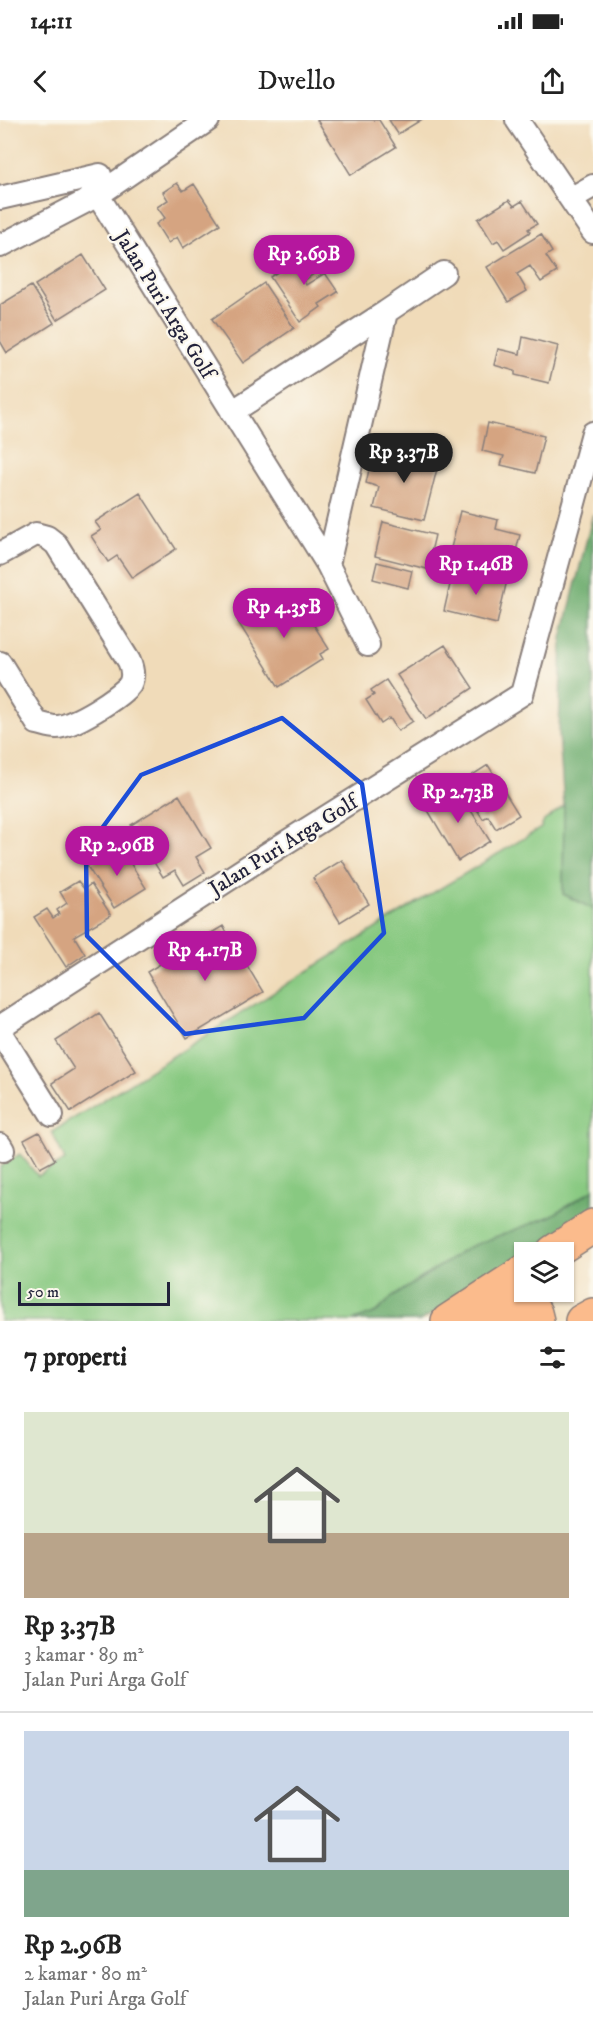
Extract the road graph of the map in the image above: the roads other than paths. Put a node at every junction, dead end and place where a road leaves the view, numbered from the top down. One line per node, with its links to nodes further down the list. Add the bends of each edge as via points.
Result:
1 (208, 120): 4 (street, via 137,167)
2 (517, 120): 6 (street)
3 (593, 186): 6 (street)
4 (92, 187): 5 (street); 8 (street); 11 (street, Jalan Puri Arga Golf)
5 (0, 198)
6 (572, 198): 7 (street)
7 (593, 232)
8 (0, 246)
9 (444, 273): 10 (street)
10 (386, 312): 11 (street); 14 (street)
11 (232, 412): 14 (street, Jalan Puri Arga Golf)
12 (593, 433): 17 (street, Jalan Puri Arga Golf, via 522,694)
13 (0, 554): 16 (street, via 36,534 56,544 129,661 132,675 129,685 89,715 57,727 37,723)
14 (328, 565): 15 (street, Jalan Puri Arga Golf)
15 (368, 645)
16 (0, 663)
17 (0, 1027)
18 (0, 1032): 19 (street)
19 (52, 1115)
20 (593, 1226): 21 (main road)
21 (568, 1242)
22 (514, 1278): 24 (main road)
23 (593, 1315): 27 (main road)
24 (448, 1321)
25 (492, 1321): 26 (main road, via 523,1307 535,1313)
26 (537, 1321)
27 (582, 1321)

